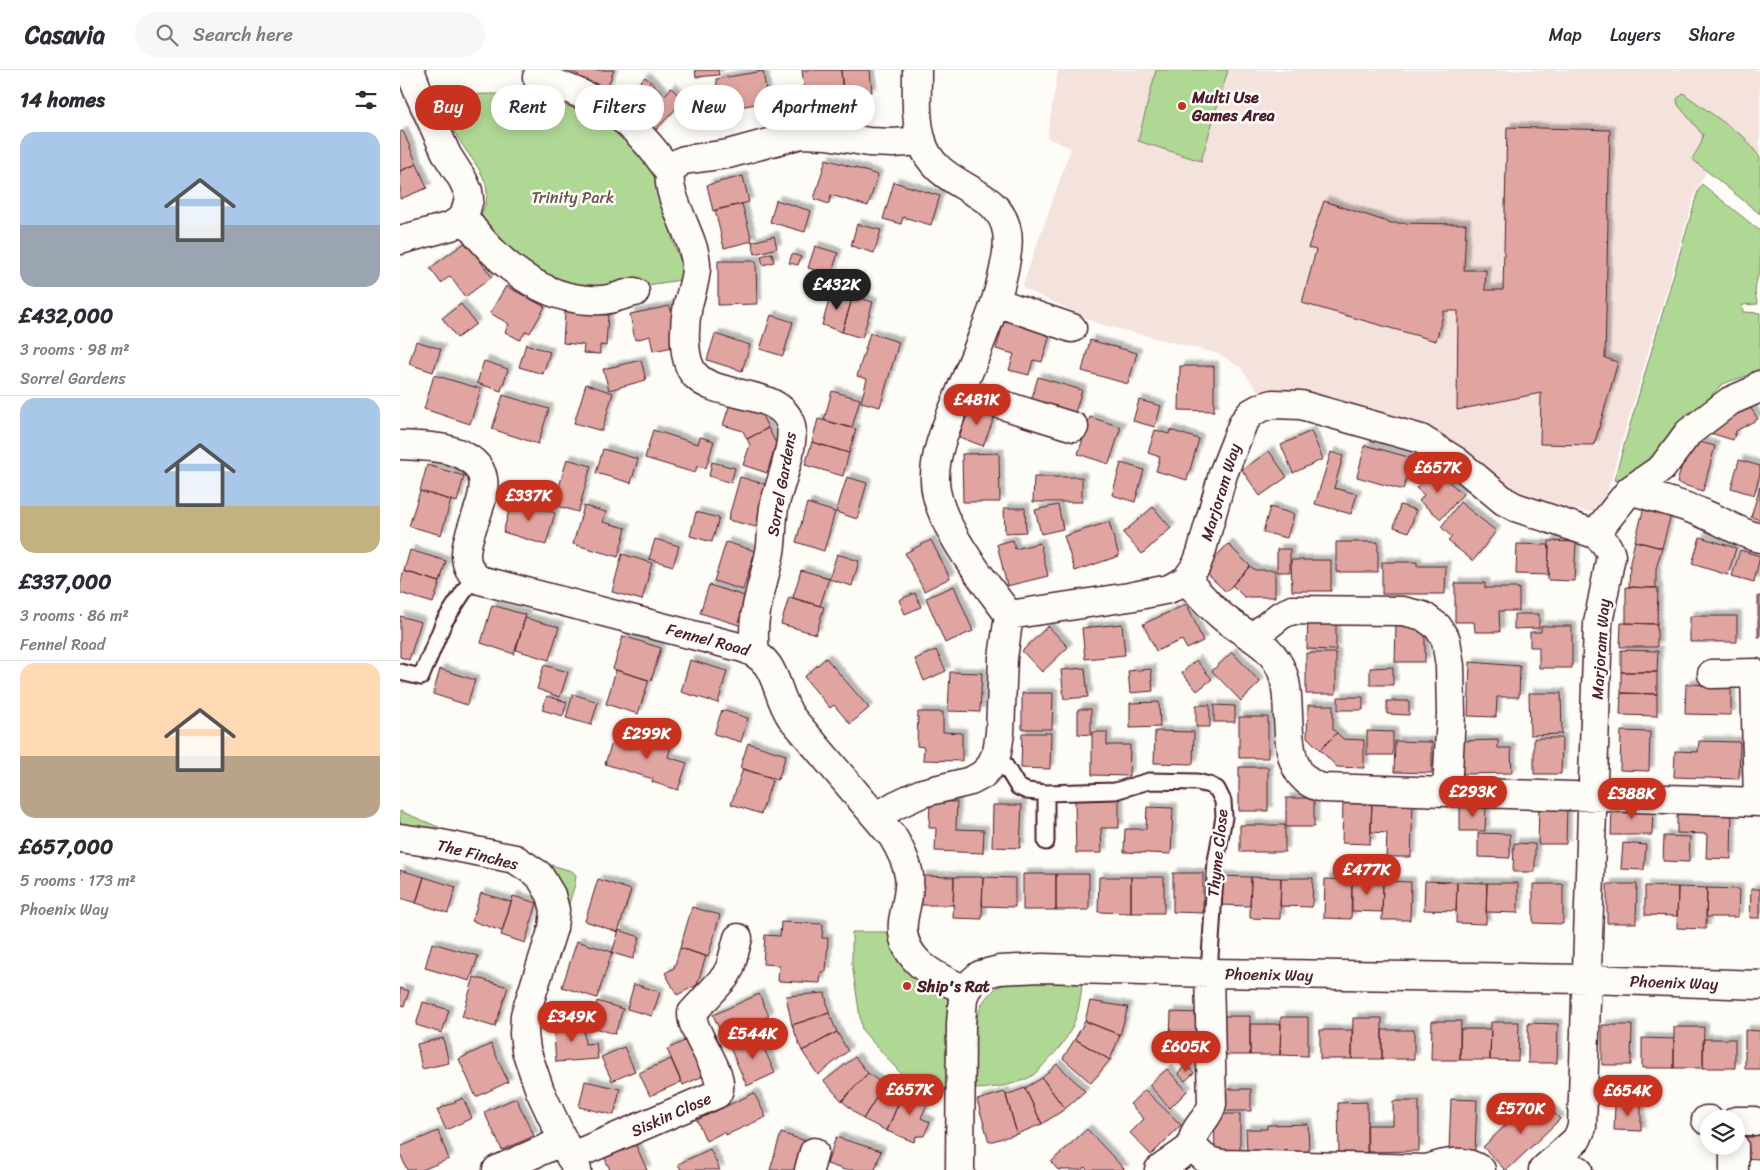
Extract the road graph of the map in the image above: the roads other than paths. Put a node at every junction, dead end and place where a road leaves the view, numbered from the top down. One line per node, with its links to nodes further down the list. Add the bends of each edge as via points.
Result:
1 (410, 70): 6 (street, via 447,155 468,191)
2 (917, 70): 4 (street, via 916,104)
3 (537, 77): 5 (street, Sorrel Gardens, via 584,94 623,118 655,150)
4 (922, 141): 5 (street, via 869,142 801,134 728,154 684,160); 9 (street, via 942,172 978,193 999,212 1007,232 1008,250)
5 (670, 174): 22 (street, Sorrel Gardens, via 671,187 696,264 684,332 693,373 708,384 765,400 778,407 791,426 791,442 772,515 770,550 754,621)
6 (464, 217): 7 (street, via 451,226); 8 (street, via 506,265 537,284 585,300 603,300)
7 (400, 240)
8 (634, 292)
9 (996, 302): 10 (street); 12 (street)
10 (1072, 328)
11 (1760, 385): 15 (street, via 1697,424 1680,441 1662,468)
12 (961, 392): 13 (street); 20 (street, via 939,449 936,492 952,531)
13 (1074, 427)
14 (400, 445): 18 (street, via 454,452 470,459 482,473 484,488 465,556)
15 (1630, 490): 16 (street); 17 (street, via 1700,512)
16 (1596, 534): 19 (street, Marjoram Way, via 1504,501 1456,461 1421,438 1302,405 1273,404 1252,413 1243,423 1223,474 1201,553); 28 (street, Marjoram Way, via 1607,545 1611,556 1598,623)
17 (1760, 538)
18 (474, 576): 22 (street, Fennel Road); 23 (lane, via 444,622 421,678)
19 (1186, 580): 20 (street, via 1169,589 1130,597); 21 (street, via 1224,618)
20 (1009, 615): 25 (street)
21 (1253, 637): 26 (street, via 1274,654 1280,664 1287,690 1293,760 1307,780 1324,788); 26 (street, via 1292,610 1403,611 1428,618 1442,634 1448,653 1451,714)
22 (756, 652): 30 (street, Fennel Road, via 774,677 782,704)
23 (400, 672)
24 (1712, 674): 29 (street, via 1755,673)
25 (997, 752): 27 (lane, Thyme Close, via 1018,786 1027,791); 30 (street, via 990,767 971,781 922,793)
26 (1447, 792): 28 (street)
27 (1046, 793): 32 (lane); 34 (lane, Thyme Close, via 1115,790 1149,781 1197,782 1217,789 1223,802 1224,817 1216,861)
28 (1592, 797): 29 (street); 35 (street, Marjoram Way)
29 (1759, 802)
30 (876, 817): 37 (street, Fennel Road, via 893,837 906,864 909,894 903,934 908,949 917,962 942,981)
31 (400, 838): 39 (street, The Finches, via 515,859 540,875 551,895 556,910 553,928 525,1015 524,1034 532,1070)
32 (1046, 842)
33 (738, 938): 39 (street, Siskin Close, via 725,977 692,1013 719,1079 717,1094)
34 (1209, 973): 35 (street, Phoenix Way); 37 (street, Phoenix Way, via 1042,968 999,970 980,975); 40 (street, via 1212,1104 1192,1141)
35 (1588, 979): 36 (street, Phoenix Way); 42 (street, Marjoram Way, via 1582,1127 1577,1140)
36 (1760, 985)
37 (966, 990): 44 (street, via 961,1024)
38 (1734, 1155): 48 (street)
39 (570, 1156): 43 (street)
40 (1199, 1158): 41 (street, via 1212,1163); 45 (street)
41 (1278, 1168): 46 (street, via 1427,1169 1462,1162)
42 (1545, 1169): 47 (street)
43 (497, 1170)
44 (960, 1170)
45 (1159, 1170)
46 (1481, 1170)
47 (1578, 1170)
48 (1734, 1170)

